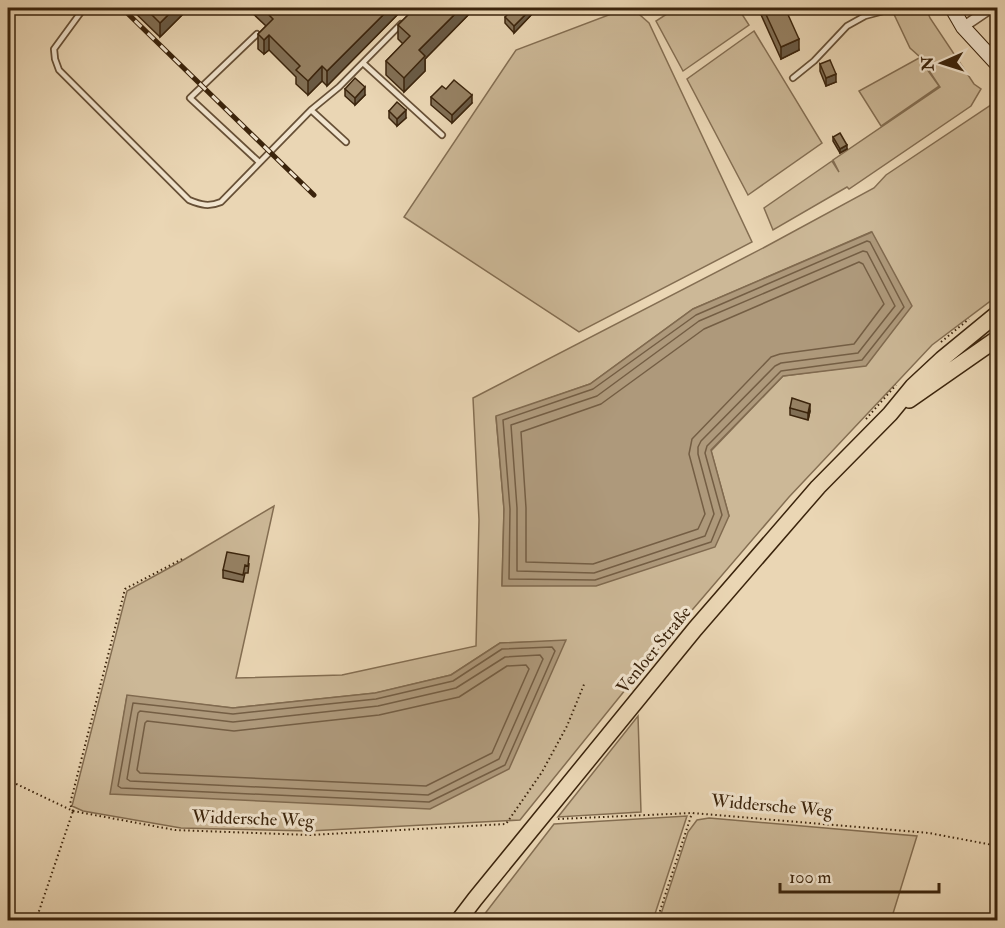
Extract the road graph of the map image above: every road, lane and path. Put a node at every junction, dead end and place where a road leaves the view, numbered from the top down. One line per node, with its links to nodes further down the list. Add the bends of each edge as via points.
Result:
1 (84, 8): 14 (lane, via 54,49 59,70 189,200 212,206)
2 (895, 8): 10 (lane, via 865,16 847,26 814,62)
3 (951, 8): 6 (street)
4 (991, 8): 6 (street)
5 (403, 23): 8 (lane)
6 (963, 27): 9 (street)
7 (257, 34): 14 (lane, via 190,98)
8 (363, 63): 11 (lane); 12 (lane)
9 (998, 65)
10 (793, 78)
11 (311, 110): 13 (lane); 14 (lane)
12 (442, 135)
13 (346, 142)
14 (259, 162)
15 (998, 313): 17 (main road, Venloer Straße, via 913,386)
16 (998, 338): 17 (main road, Venloer Straße)
17 (890, 414): 23 (main road, Venloer Straße, via 818,487 695,629)
18 (184, 558): 21 (path, via 125,589 70,804)
19 (585, 681): 21 (path, Widdersche Weg, via 542,772 507,824 310,835 175,830)
20 (8, 780): 21 (path, Widdersche Weg)
21 (73, 811): 25 (path)
22 (692, 813): 23 (path, Widdersche Weg); 24 (path, Widdersche Weg, via 929,833); 27 (path)
23 (543, 818): 26 (main road, Venloer Straße)
24 (998, 846)
25 (36, 921)
26 (459, 921)
27 (657, 921)

